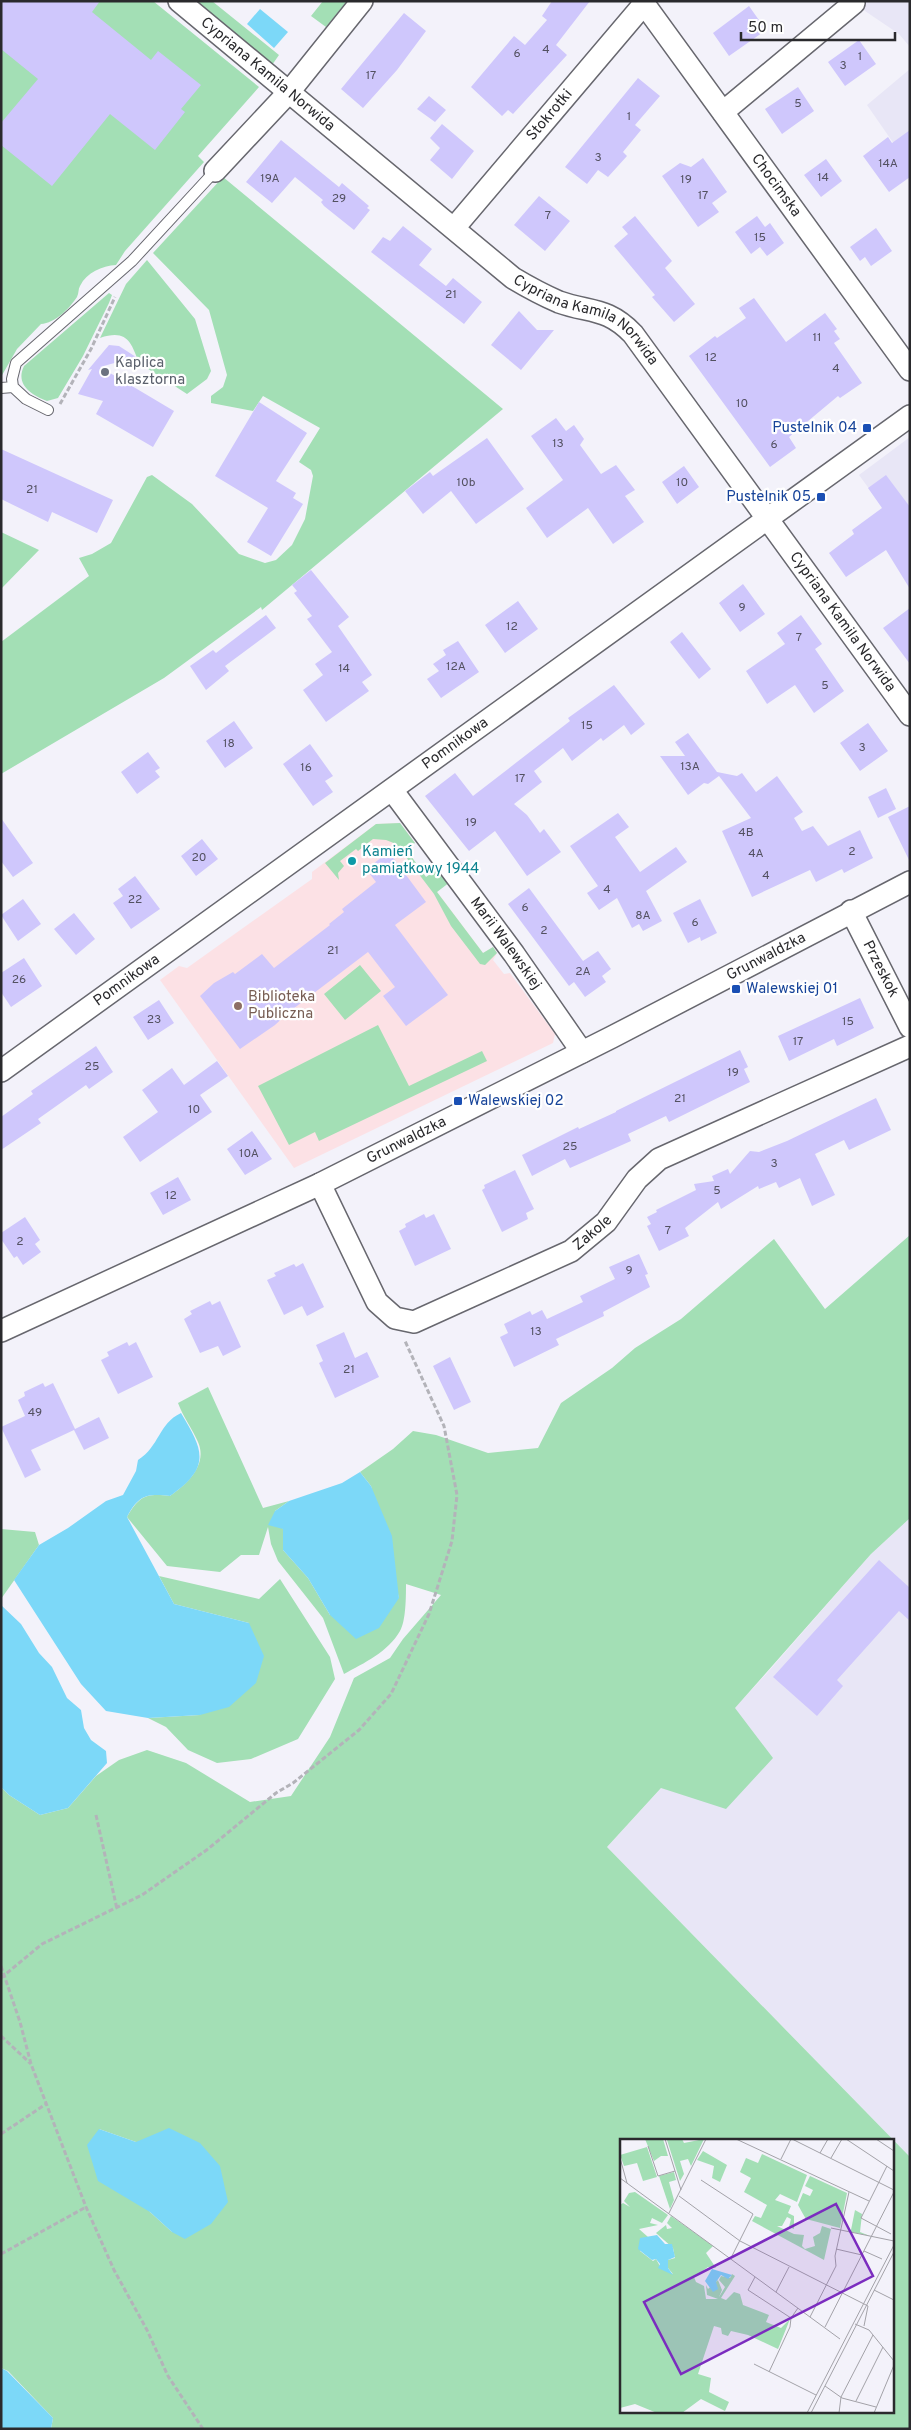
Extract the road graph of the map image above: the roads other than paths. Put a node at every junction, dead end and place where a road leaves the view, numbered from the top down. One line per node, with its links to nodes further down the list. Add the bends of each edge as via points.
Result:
1 (179, 1): 5 (street, Cypriana Kamila Norwida)
2 (362, 1): 5 (street)
3 (643, 2): 6 (street, Chocimska); 8 (street, Stokrotki)
4 (854, 2): 6 (street)
5 (289, 92): 7 (street); 8 (street, Cypriana Kamila Norwida)
6 (723, 112): 9 (street, Chocimska)
7 (215, 171): 10 (lane, via 132,261 23,355 13,372)
8 (454, 228): 14 (street, Cypriana Kamila Norwida, via 513,278 540,294 620,320)
9 (910, 370)
10 (13, 387): 11 (lane); 12 (lane, via 26,399)
11 (1, 388)
12 (48, 410)
13 (910, 416): 14 (street, Pomnikowa)
14 (769, 519): 15 (street, Cypriana Kamila Norwida); 16 (street, Pomnikowa)
15 (910, 715)
16 (392, 790): 21 (street, Marii Walewskiej); 22 (street, Pomnikowa)
17 (910, 882): 18 (street, Grunwaldzka)
18 (850, 911): 19 (street, Przeskok); 21 (street, Grunwaldzka)
19 (910, 1026)
20 (910, 1046): 23 (street, Zakole, via 659,1160 637,1179 606,1222 571,1250 414,1322 395,1318 377,1302)
21 (582, 1052): 23 (street, Grunwaldzka)
22 (1, 1071)
23 (320, 1184): 24 (street, Grunwaldzka)
24 (3, 1328)

